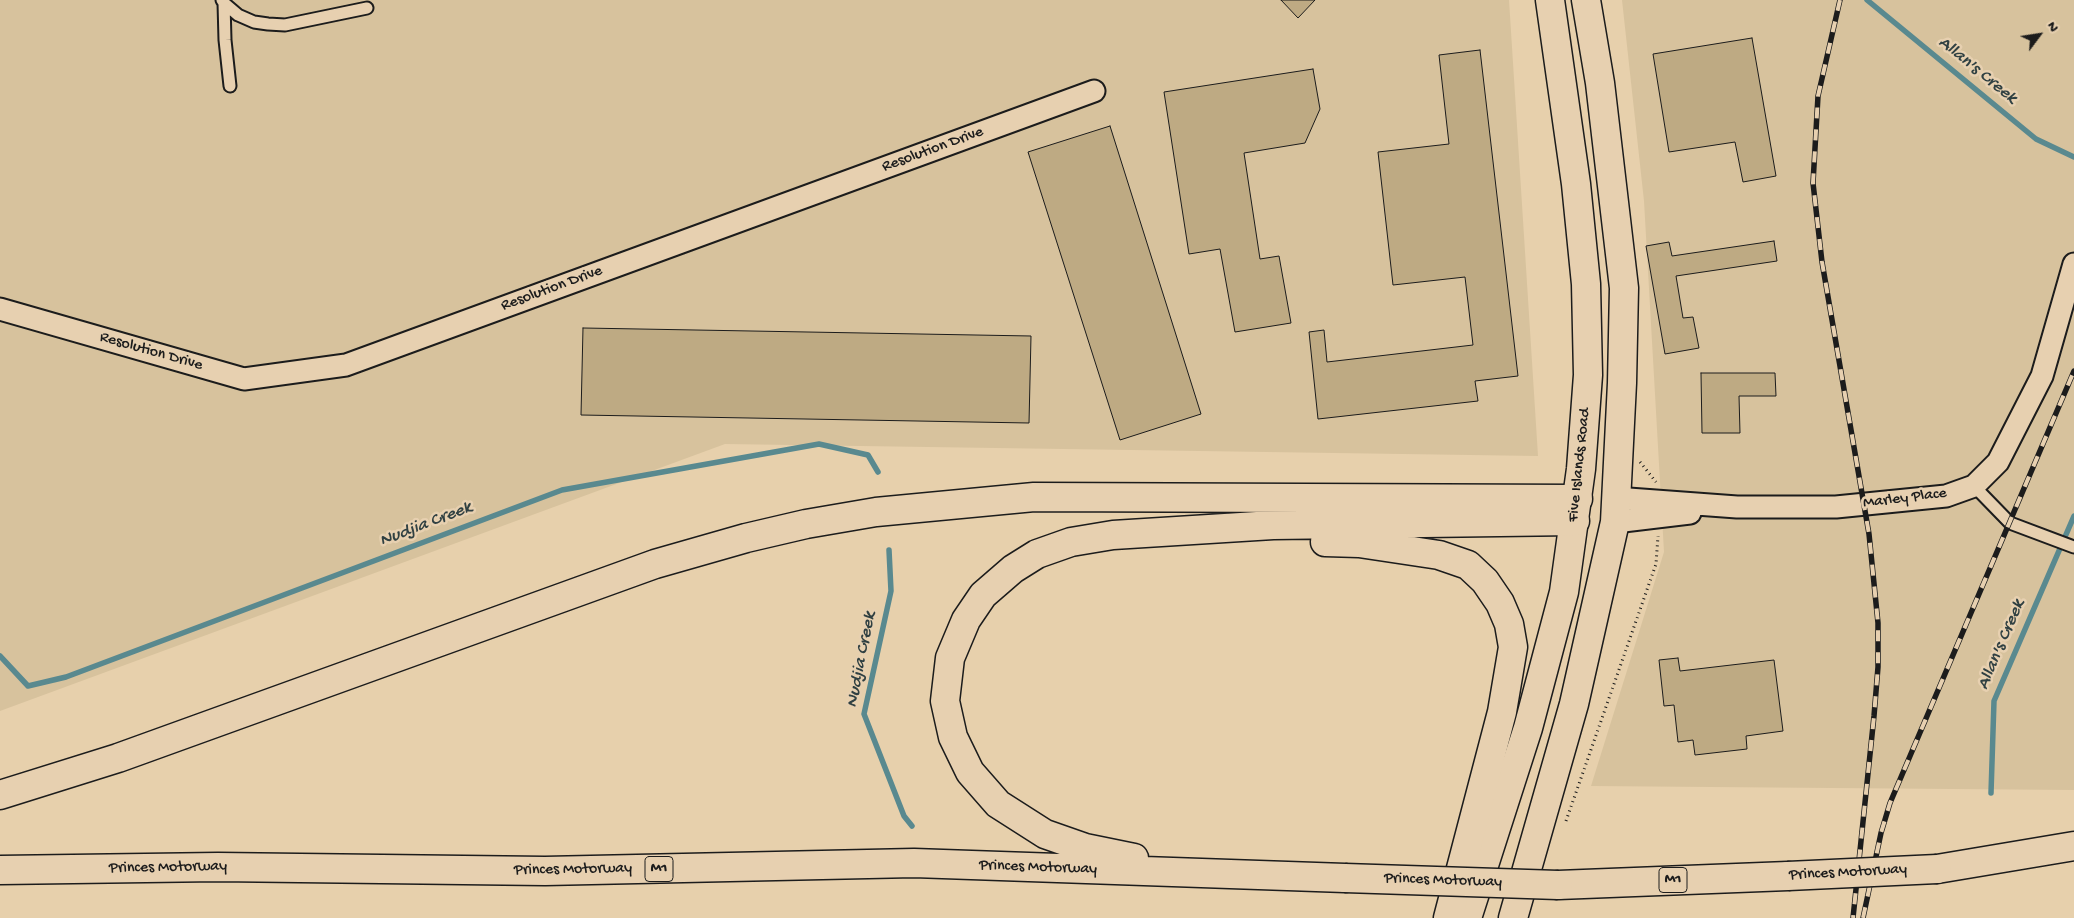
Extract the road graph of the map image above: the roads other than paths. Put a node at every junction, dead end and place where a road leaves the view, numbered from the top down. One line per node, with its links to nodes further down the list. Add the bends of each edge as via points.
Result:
1 (1550, 0): 10 (main road, Five Islands Road, via 1576,184 1586,284 1588,375)
2 (1586, 0): 11 (main road, via 1600,83 1624,288)
3 (223, 2): 4 (lane, via 254,22 276,24); 5 (lane)
4 (367, 8)
5 (230, 86)
6 (1094, 91): 8 (street, Resolution Drive, via 346,365 244,379)
7 (2074, 264): 9 (street, Marley Place, via 2042,376 1998,462)
8 (0, 309)
9 (1974, 486): 11 (street, Marley Place, via 1946,496 1864,505); 13 (lane, via 2010,523)
10 (1576, 510): 11 (main road); 12 (main road); 14 (main road, via 1034,497 876,512 806,524 655,564 118,758); 19 (main road, Five Islands Road, via 1564,592 1530,719)
11 (1615, 510): 20 (main road, via 1574,704)
12 (1217, 529): 17 (main road, via 1113,535 1070,542 1037,554 1013,569 983,595 966,620 950,658 945,701 953,738 970,772 998,804 1045,834 1085,848 1134,858 1287,867); 18 (main road, via 1255,539 1359,543 1439,555 1468,565 1485,581 1500,603 1509,624 1513,647 1509,680)
13 (2074, 547)
14 (0, 795)
15 (2074, 846): 17 (main road, Princes Motorway / M1, bridge, via 1937,869 1788,876 1558,884)
16 (0, 870): 17 (main road, Princes Motorway / M1, via 218,866 545,871 914,863)
17 (1331, 878)
18 (1448, 918)
19 (1467, 918)
20 (1513, 918)

